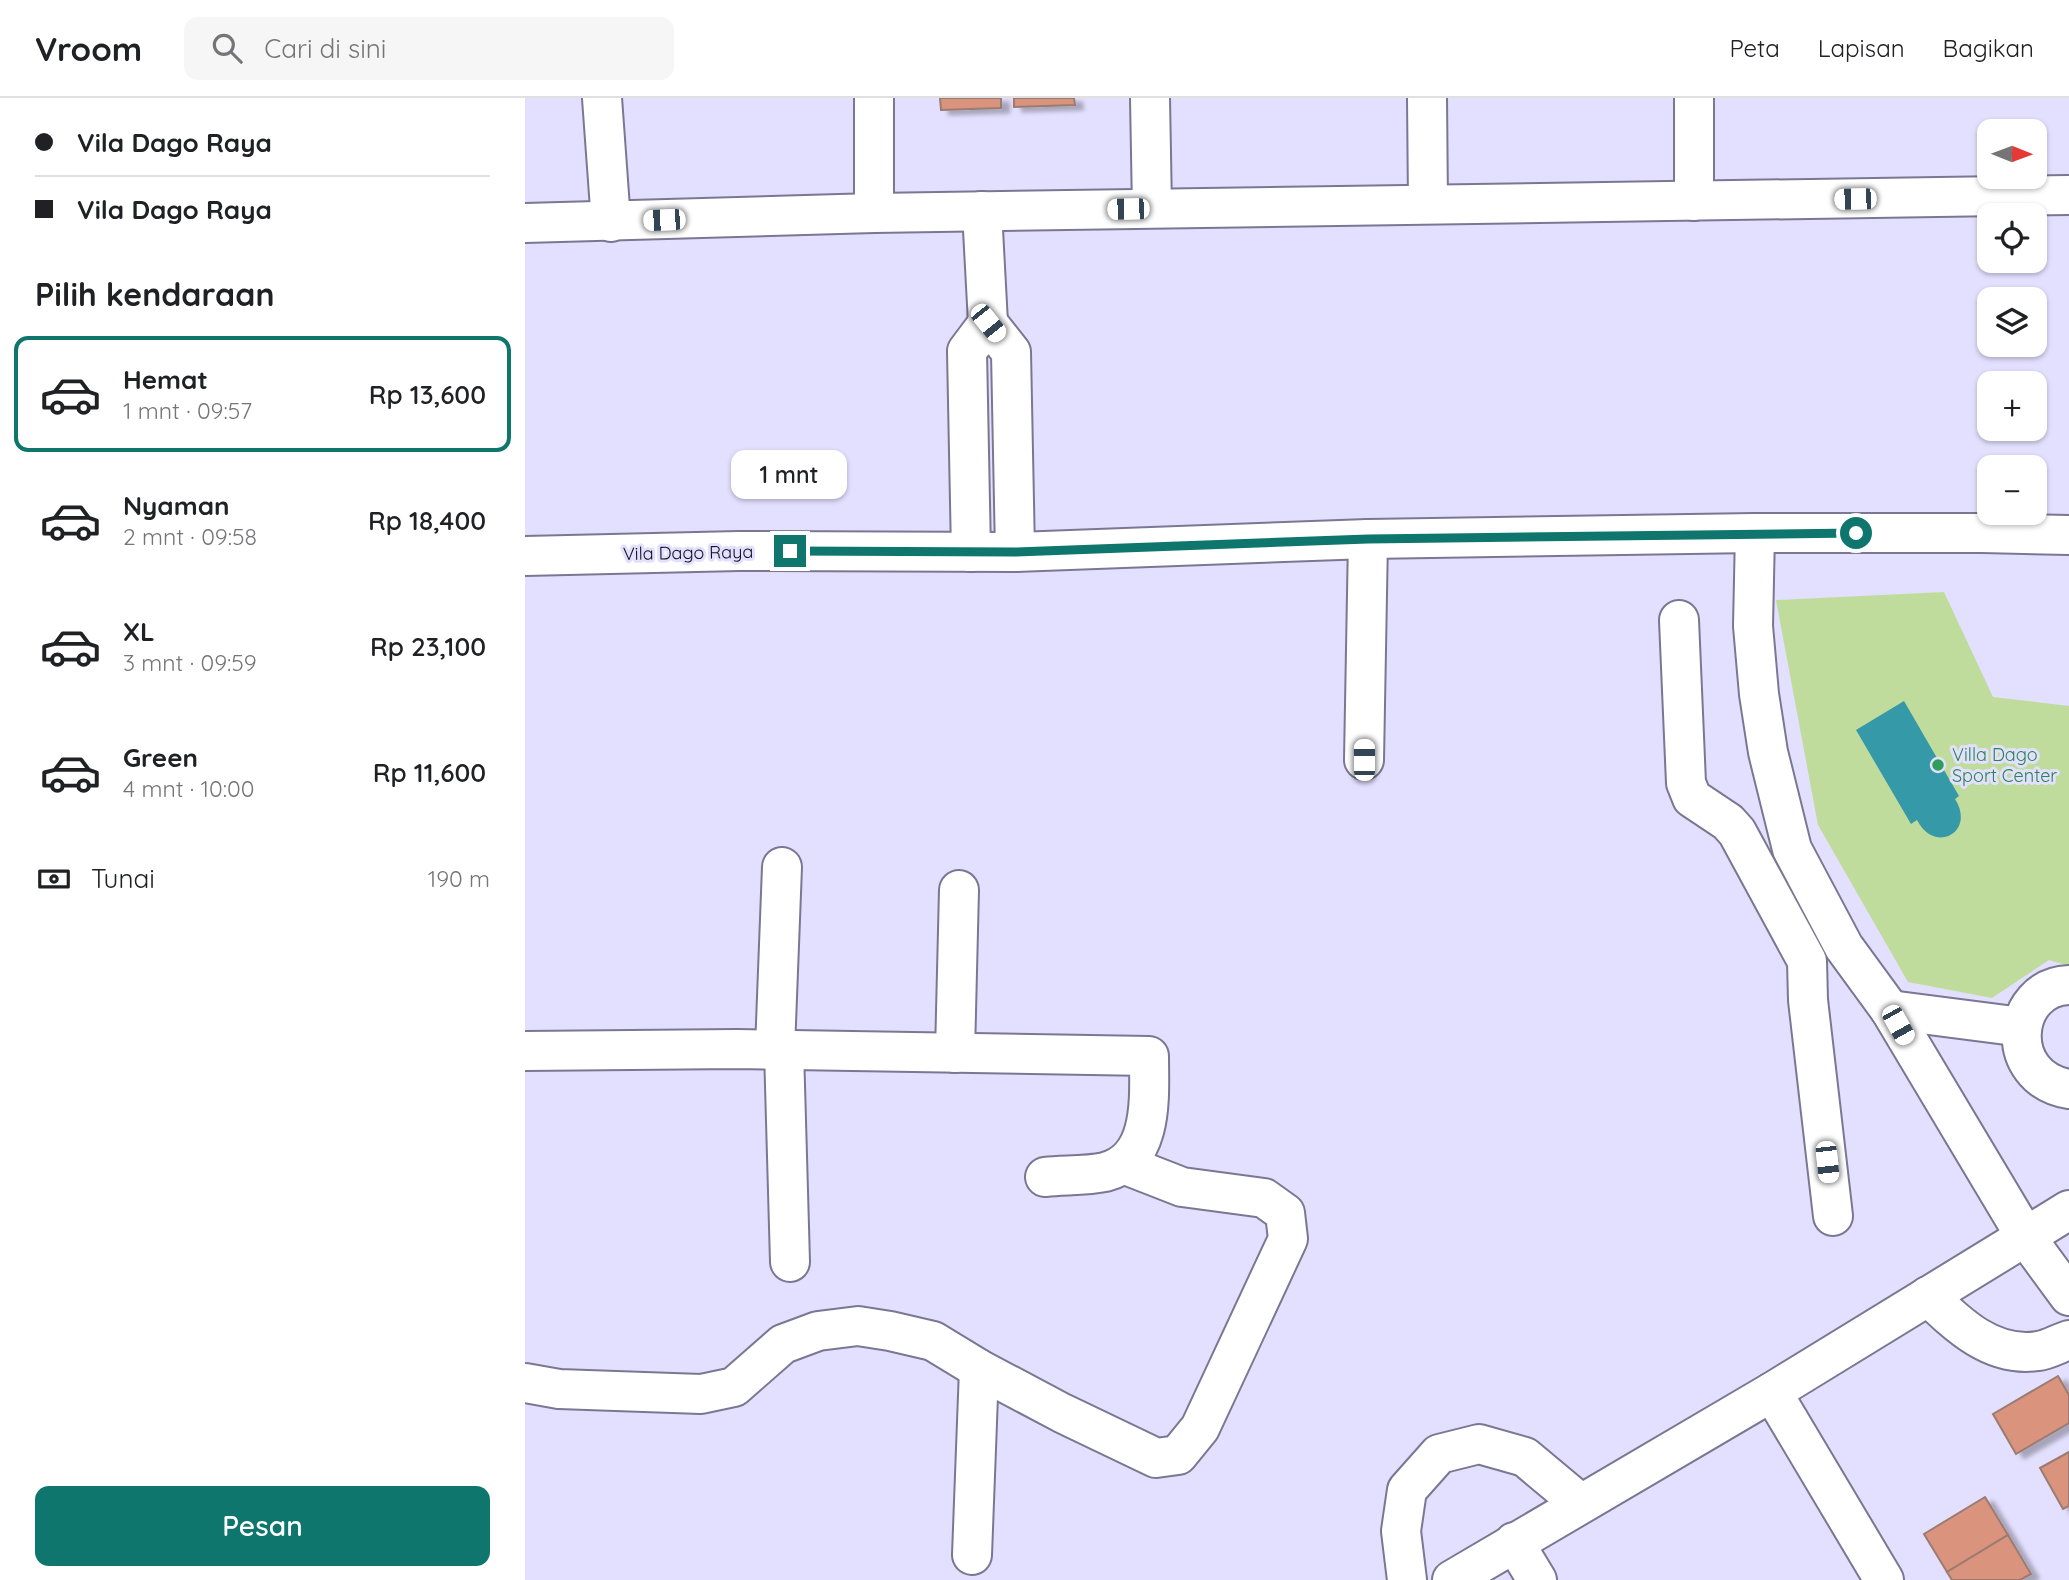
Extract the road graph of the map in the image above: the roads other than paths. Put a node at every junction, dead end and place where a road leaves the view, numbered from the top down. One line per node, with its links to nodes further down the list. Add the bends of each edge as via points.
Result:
1 (602, 98): 12 (street)
2 (874, 98): 11 (street)
3 (1150, 98): 9 (street)
4 (1427, 98): 8 (street)
5 (1694, 98): 7 (street)
6 (2069, 195): 7 (street)
7 (1694, 201): 8 (street)
8 (1428, 204): 9 (street)
9 (1152, 208): 10 (street)
10 (982, 211): 11 (street); 14 (street)
11 (874, 213): 12 (street)
12 (611, 222): 13 (street)
13 (525, 223)
14 (988, 323): 18 (street, via 967,351); 19 (street, via 1011,352)
15 (1755, 533): 16 (street, Vila Dago Raya); 17 (street, Vila Dago Raya); 25 (street, via 1753,626 1768,752 1792,849)
16 (2069, 536)
17 (1368, 539): 19 (street, Vila Dago Raya); 22 (street)
18 (971, 552): 19 (street, Vila Dago Raya); 20 (street, Vila Dago Raya)
19 (1015, 552)
20 (525, 556)
21 (1679, 620): 26 (street, via 1686,783 1692,798 1737,832)
22 (1364, 760)
23 (782, 867): 30 (street)
24 (959, 890): 32 (street)
25 (1844, 947): 26 (street); 28 (street)
26 (1807, 961): 37 (street)
27 (2069, 985): 29 (street, via 2052,989 2033,1004)
28 (1890, 1010): 29 (street); 38 (street)
29 (2022, 1027): 33 (street, via 2023,1052 2036,1074)
30 (780, 1050): 31 (street); 32 (street); 39 (street)
31 (525, 1051)
32 (955, 1053): 34 (street, via 1149,1056 1149,1112 1137,1151)
33 (2069, 1089)
34 (1123, 1164): 35 (street, via 1106,1172); 43 (street, via 1182,1187 1264,1198 1285,1213 1288,1239 1200,1428 1178,1455 1156,1458)
35 (1045, 1177)
36 (2069, 1210): 38 (street)
37 (1833, 1216)
38 (2025, 1236): 40 (street); 41 (street)
39 (790, 1262)
40 (1928, 1296): 42 (street, via 1982,1342 2012,1351 2038,1351); 45 (street)
41 (2069, 1296)
42 (2069, 1340)
43 (979, 1369): 44 (street, via 933,1341 858,1326 818,1331 783,1344 734,1387 701,1394 559,1389); 48 (street)
44 (525, 1383)
45 (1772, 1392): 46 (street); 52 (street)
46 (1580, 1503): 47 (street); 49 (street, via 1525,1457 1479,1444 1439,1454 1407,1490 1401,1531)
47 (1514, 1542): 50 (street); 51 (street)
48 (972, 1555)
49 (1407, 1580)
50 (1452, 1580)
51 (1537, 1580)
52 (1884, 1580)

